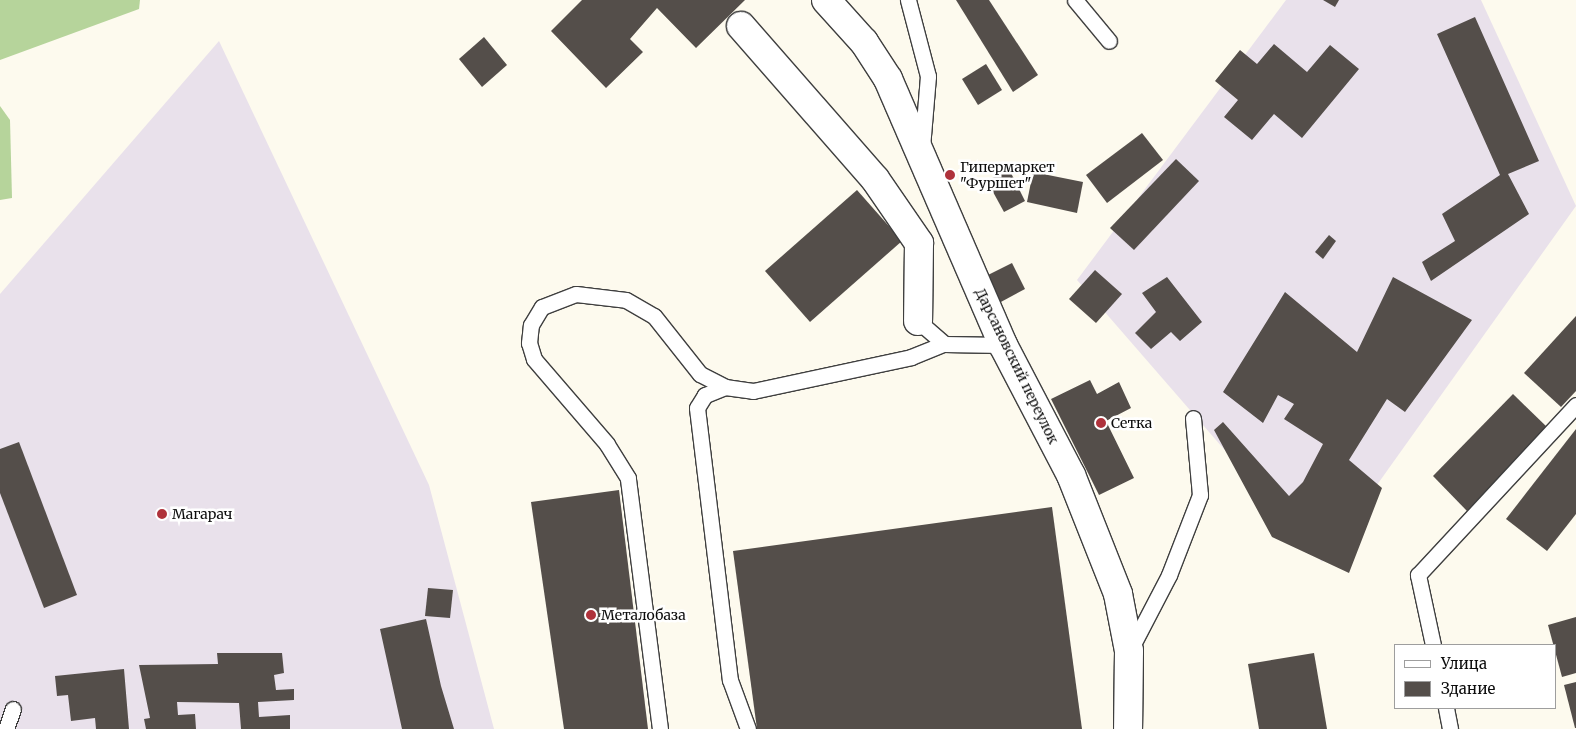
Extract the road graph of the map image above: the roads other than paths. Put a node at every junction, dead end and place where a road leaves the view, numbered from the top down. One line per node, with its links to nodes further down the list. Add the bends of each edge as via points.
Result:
1 (826, 0): 6 (street, Дарсановский переулок, via 864,42 888,79)
2 (908, 0): 6 (lane, via 928,76)
3 (1075, 0): 5 (lane)
4 (741, 26): 7 (street, via 875,178 919,243)
5 (1109, 41)
6 (921, 156): 9 (street, Дарсановский переулок)
7 (918, 321): 8 (lane)
8 (944, 344): 9 (lane); 10 (lane, via 911,357 798,384 753,391)
9 (1003, 345): 14 (street, Дарсановский переулок, via 1071,475 1118,594)
10 (725, 387): 18 (lane, via 700,374 654,316 626,300 599,294 555,298 542,307 531,325 529,343 534,359 607,444 628,478); 19 (lane, via 705,395 698,408 730,680)
11 (1576, 405): 13 (lane, via 1418,575)
12 (1194, 418): 14 (lane, via 1200,495 1169,576)
13 (1433, 644)
14 (1129, 651): 20 (street, Дарсановский переулок)
15 (13, 709): 17 (lane)
16 (1446, 709): 21 (lane)
17 (6, 729)
18 (660, 729)
19 (748, 729)
20 (1128, 729)
21 (1450, 729)

